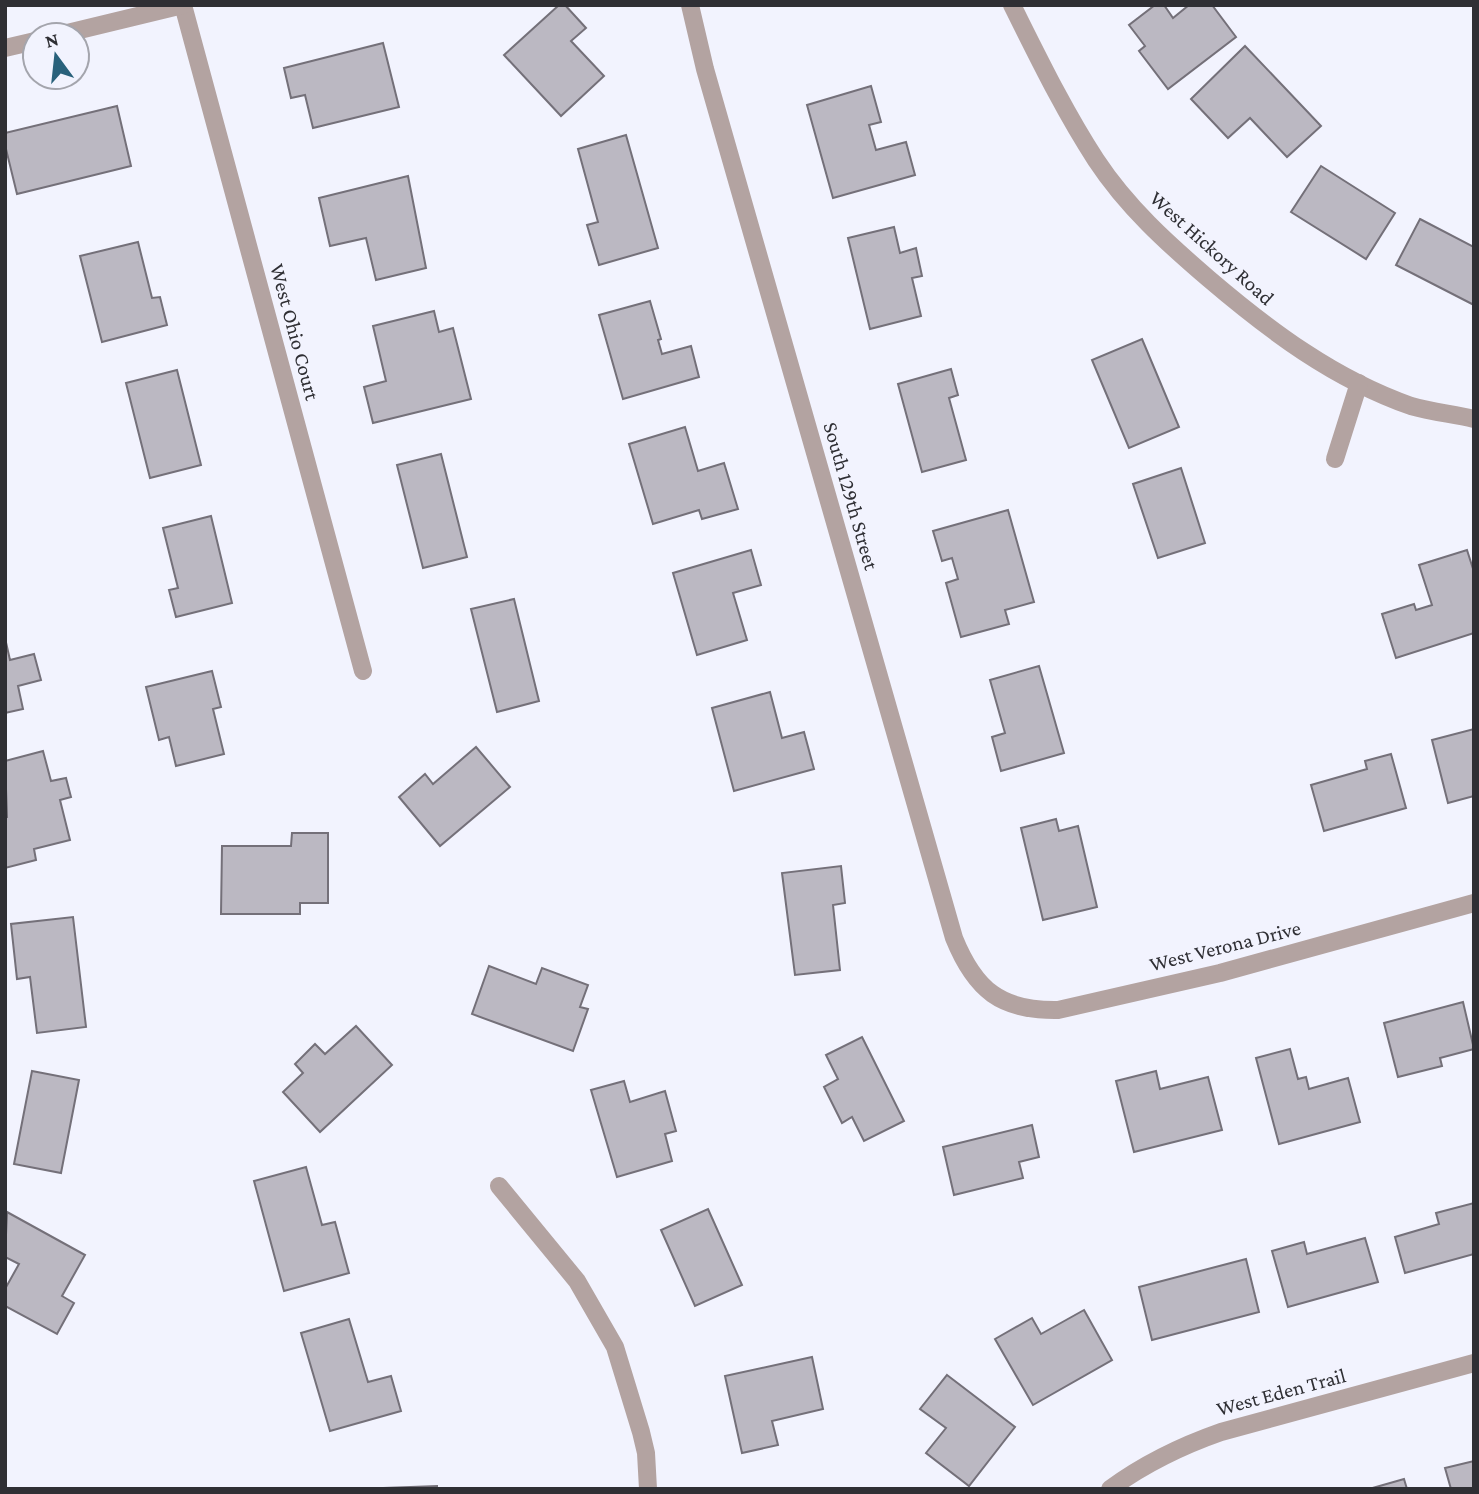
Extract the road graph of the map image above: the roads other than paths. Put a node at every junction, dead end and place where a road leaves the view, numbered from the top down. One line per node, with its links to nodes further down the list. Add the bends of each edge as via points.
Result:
1 (183, 5): 4 (street); 8 (street, West Ohio Court)
2 (690, 5): 10 (street, South 129th Street, via 954,938 964,961)
3 (1012, 5): 5 (street, West Hickory Road, via 1095,160 1127,202 1158,235 1259,321)
4 (91, 27)
5 (1359, 383): 6 (street, West Hickory Road, via 1410,405); 7 (street)
6 (1474, 419)
7 (1335, 459)
8 (363, 671)
9 (1474, 903): 10 (street, West Verona Drive, via 1220,973 1058,1010 1009,1004)
10 (988, 991)
11 (499, 1186): 13 (street, via 577,1281 615,1347 646,1453)
12 (1474, 1363): 14 (street, West Eden Trail, via 1221,1432 1185,1445)
13 (648, 1489)
14 (1110, 1489)

